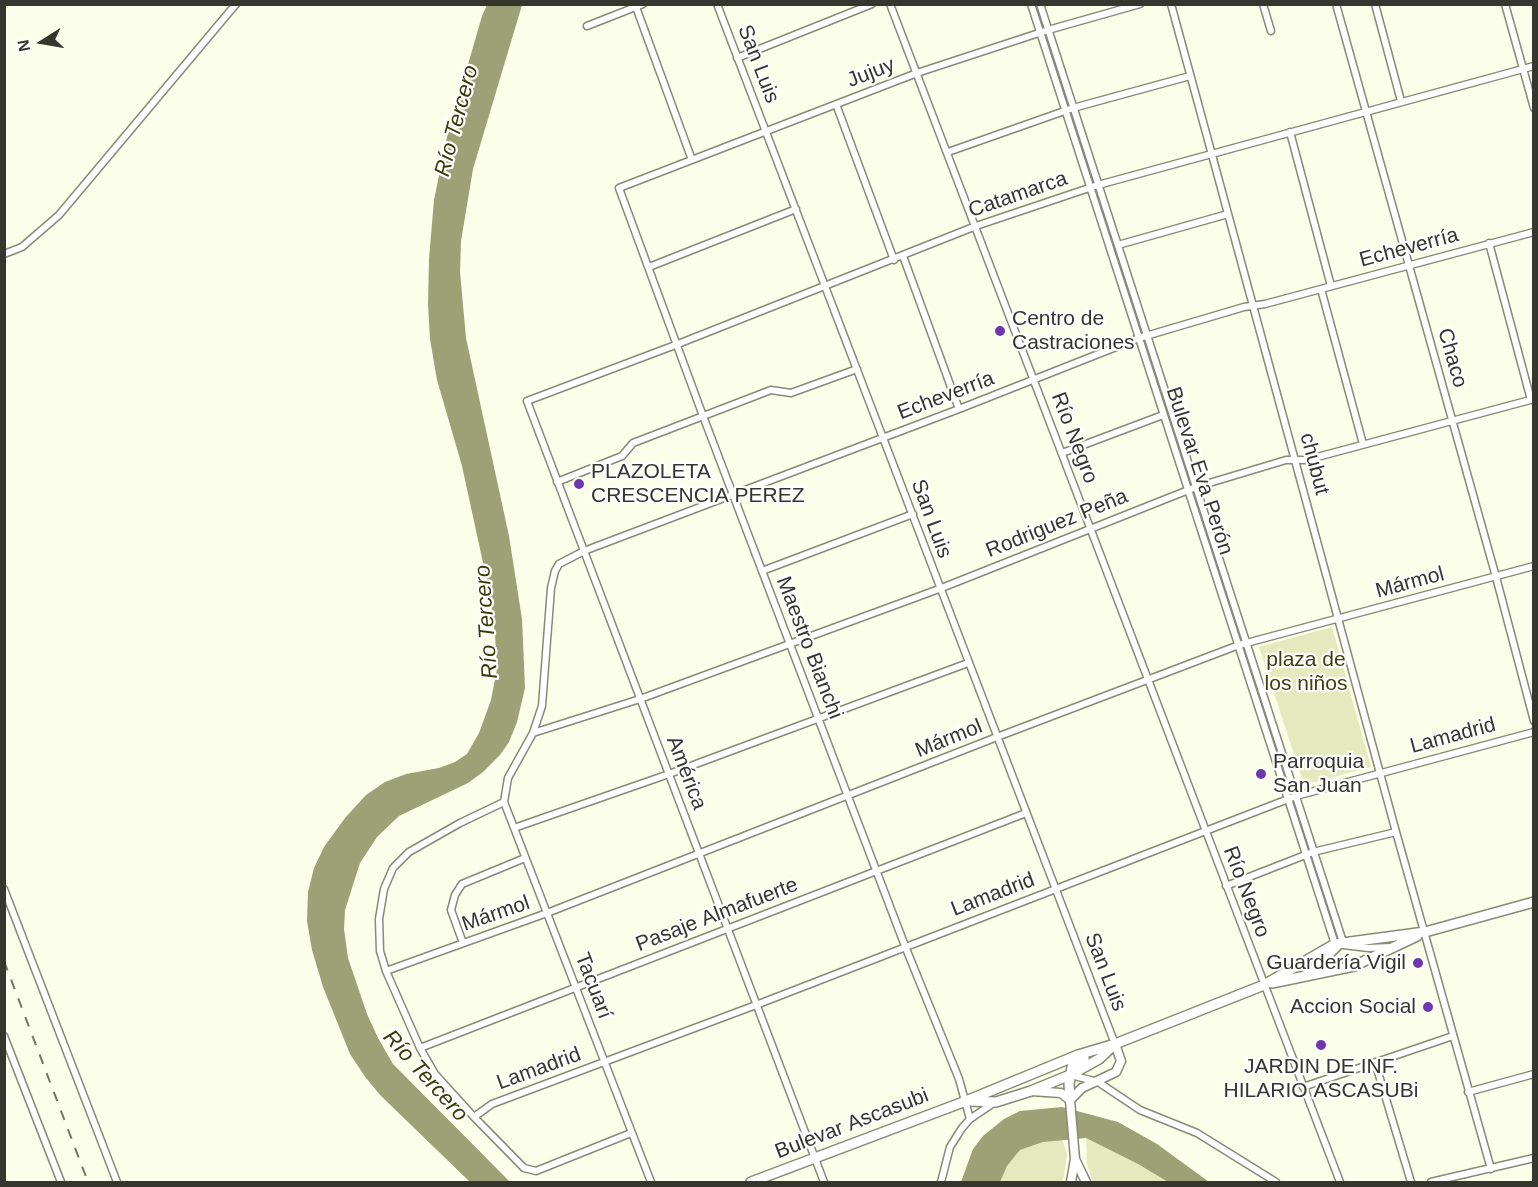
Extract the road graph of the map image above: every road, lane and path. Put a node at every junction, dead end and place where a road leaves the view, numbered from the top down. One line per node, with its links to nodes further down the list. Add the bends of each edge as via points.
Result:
1 (236, 4): 43 (street, via 58,215 22,247)
2 (717, 4): 18 (street, San Luis)
3 (872, 4): 18 (street)
4 (890, 4): 21 (street, Río Negro)
5 (1031, 4): 17 (street, Bulevar Eva Perón)
6 (1040, 4): 15 (street, Bulevar Eva Perón)
7 (1140, 4): 15 (street, Jujuy)
8 (1171, 4): 22 (street, chubut)
9 (1263, 4): 16 (street)
10 (1336, 4): 27 (street, Chaco)
11 (1375, 4): 23 (street)
12 (1505, 4): 20 (street)
13 (640, 6): 14 (street); 33 (street)
14 (587, 26)
15 (1048, 30): 17 (street, Jujuy); 25 (street, Bulevar Eva Perón)
16 (1271, 31)
17 (1040, 32): 21 (street, Jujuy); 28 (street, Bulevar Eva Perón)
18 (737, 58): 29 (street, San Luis)
19 (1533, 66): 20 (street, Catamarca)
20 (1522, 69): 23 (street, Catamarca); 26 (street)
21 (917, 73): 24 (street, Jujuy); 31 (street, Río Negro)
22 (1190, 76): 25 (street); 32 (street, chubut)
23 (1401, 101): 27 (street, Catamarca)
24 (836, 104): 29 (street, Jujuy); 45 (street)
25 (1073, 108): 28 (street); 34 (street, Bulevar Eva Perón)
26 (1533, 108)
27 (1366, 110): 30 (street, Catamarca); 46 (street, Chaco)
28 (1065, 111): 31 (street); 35 (street, Bulevar Eva Perón)
29 (766, 131): 33 (street, Jujuy); 37 (street, San Luis)
30 (1290, 132): 32 (street, Catamarca); 49 (street)
31 (948, 152): 39 (street, Río Negro)
32 (1211, 153): 34 (street, Catamarca); 38 (street, chubut)
33 (692, 160): 36 (street, Jujuy)
34 (1098, 185): 35 (street, Catamarca); 42 (street, Bulevar Eva Perón)
35 (1090, 187): 39 (street, Catamarca); 53 (street, Bulevar Eva Perón)
36 (620, 188): 47 (street, Maestro Bianchi)
37 (796, 209): 47 (street); 48 (street, San Luis)
38 (1228, 214): 42 (street); 51 (street, chubut)
39 (976, 226): 44 (street, Catamarca); 56 (street, Río Negro)
40 (1533, 232): 41 (street, Echeverría)
41 (1489, 243): 46 (street, Echeverría); 58 (street)
42 (1118, 245): 52 (street, Bulevar Eva Perón)
43 (4, 254)
44 (903, 256): 45 (street, Catamarca); 59 (street)
45 (894, 260): 48 (street, Catamarca)
46 (1409, 266): 49 (street, Echeverría); 62 (street, Chaco)
47 (649, 267): 54 (street, Maestro Bianchi)
48 (825, 286): 54 (street, Catamarca); 55 (street, San Luis)
49 (1331, 286): 50 (street, Echeverría)
50 (1321, 289): 51 (street, Echeverría); 64 (street)
51 (1253, 305): 52 (street, Echeverría); 66 (street, chubut)
52 (1147, 335): 53 (street, Echeverría); 68 (street, Bulevar Eva Perón)
53 (1138, 338): 56 (street, Echeverría); 60 (street, Bulevar Eva Perón)
54 (678, 344): 57 (street, Catamarca); 61 (street, Maestro Bianchi)
55 (857, 369): 61 (street, via 791,393 771,390); 63 (street, San Luis)
56 (1034, 379): 59 (street, Echeverría); 65 (street, Río Negro)
57 (527, 400): 67 (street, América)
58 (1532, 400): 62 (street, Rodriguez Peña)
59 (959, 409): 63 (street, Echeverría)
60 (1163, 415): 65 (street); 69 (street, Bulevar Eva Perón)
61 (703, 416): 67 (street, via 633,443 622,456); 70 (street, Maestro Bianchi)
62 (1452, 420): 64 (street, Rodriguez Peña); 76 (street, Chaco)
63 (883, 437): 70 (street, Echeverría); 71 (street, San Luis)
64 (1363, 444): 66 (street, Rodriguez Peña, via 1306,460)
65 (1062, 453): 72 (street, Río Negro)
66 (1296, 459): 68 (street, Rodriguez Peña); 78 (street, chubut)
67 (557, 482): 73 (street, América)
68 (1196, 487): 69 (street, Rodriguez Peña); 80 (street, Bulevar Eva Perón)
69 (1187, 490): 72 (street, Rodriguez Peña); 81 (street, Bulevar Eva Perón)
70 (733, 494): 73 (street, Echeverría); 75 (street, Maestro Bianchi)
71 (913, 514): 75 (street); 77 (street, San Luis)
72 (1091, 529): 77 (street, Rodriguez Peña); 83 (street, Río Negro)
73 (584, 551): 84 (street, América); 88 (street, Echeverría, via 559,564 555,571 542,706)
74 (1533, 566): 76 (street, Mármol)
75 (762, 571): 79 (street, Maestro Bianchi)
76 (1496, 577): 78 (street, Mármol); 86 (street, Chaco)
77 (939, 589): 79 (street, Rodriguez Peña); 82 (street, San Luis)
78 (1339, 619): 80 (street, Mármol); 90 (street, chubut)
79 (790, 644): 84 (street, Rodriguez Peña); 85 (street, Maestro Bianchi)
80 (1247, 644): 81 (street, Mármol); 92 (street, Bulevar Eva Perón)
81 (1239, 645): 83 (street, Mármol); 94 (street, Bulevar Eva Perón)
82 (968, 663): 85 (street); 89 (street, San Luis)
83 (1149, 680): 89 (street, Mármol); 98 (street, Río Negro)
84 (640, 699): 88 (street, Rodriguez Peña); 91 (street, América)
85 (818, 718): 91 (street); 93 (street, Maestro Bianchi)
86 (1533, 721)
87 (1533, 732): 90 (street, Lamadrid)
88 (533, 733): 95 (street, Echeverría, via 508,778)
89 (997, 737): 93 (street, Mármol); 96 (street, San Luis)
90 (1380, 773): 92 (street, Lamadrid); 99 (street, chubut)
91 (669, 774): 97 (street); 101 (street, América)
92 (1296, 796): 94 (street, Lamadrid); 100 (street, Bulevar Eva Perón)
93 (848, 797): 101 (street, Mármol); 104 (street, Maestro Bianchi)
94 (1288, 799): 98 (street, Lamadrid); 102 (street, Bulevar Eva Perón)
95 (504, 802): 97 (street, Tacuarí); 116 (street, via 409,852 393,868 384,889 379,919 380,951)
96 (1026, 813): 104 (street, Pasaje Almafuerte); 107 (street, San Luis)
97 (514, 828): 103 (street, Tacuarí)
98 (1204, 830): 105 (street, Río Negro); 107 (street, Lamadrid)
99 (1396, 832): 100 (street); 111 (street, chubut)
100 (1313, 852): 102 (street); 113 (street, Bulevar Eva Perón)
101 (699, 855): 109 (street, Mármol); 110 (street, América)
102 (1305, 856): 105 (street); 113 (street, Bulevar Eva Perón)
103 (525, 858): 109 (street, Tacuarí); 112 (street, via 462,884 451,910)
104 (877, 872): 110 (street, Pasaje Almafuerte); 114 (street, Maestro Bianchi)
105 (1226, 886): 118 (street, Río Negro)
106 (4, 889): 145 (street)
107 (1055, 889): 114 (street, Lamadrid); 123 (street, San Luis)
108 (1533, 902): 111 (main road)
109 (547, 913): 112 (street, Mármol); 119 (street, Tacuarí)
110 (727, 929): 119 (street, Pasaje Almafuerte); 120 (street, América)
111 (1425, 932): 113 (main road); 115 (main road); 122 (street, chubut)
112 (463, 943): 116 (street, Mármol)
113 (1339, 944): 115 (street); 117 (street, via 1324,961); 118 (main road)
114 (905, 946): 120 (street, Lamadrid); 135 (street, Maestro Bianchi)
115 (1393, 947): 117 (main road, via 1354,966)
116 (386, 971): 124 (street)
117 (1299, 978): 118 (main road)
118 (1264, 985): 123 (main road); 131 (street, Río Negro)
119 (576, 987): 124 (street, Pasaje Almafuerte); 126 (street, Tacuarí)
120 (756, 1005): 126 (street, Lamadrid); 140 (street, América)
121 (4, 1036): 144 (street)
122 (1453, 1036): 127 (street); 133 (street, chubut)
123 (1115, 1044): 125 (main road); 129 (main road, via 1100,1059); 130 (street, via 1120,1068)
124 (420, 1048): 137 (street, via 435,1074)
125 (1097, 1048): 129 (main road, via 1074,1063); 135 (main road, Bulevar Ascasubi)
126 (604, 1062): 137 (street, Lamadrid, via 492,1104); 139 (street, Tacuarí)
127 (1375, 1062): 131 (street); 154 (street)
128 (1533, 1074): 133 (street)
129 (1070, 1075): 130 (street); 132 (main road); 134 (main road)
130 (1098, 1082): 134 (street, via 1082,1088); 152 (street, via 1140,1110 1197,1133)
131 (1303, 1087): 153 (street, Río Negro)
132 (1031, 1091): 134 (street, via 1061,1093); 136 (main road)
133 (1468, 1092): 143 (street, chubut)
134 (1070, 1100): 142 (street)
135 (966, 1101): 136 (main road); 138 (street, Maestro Bianchi); 140 (main road, Bulevar Ascasubi)
136 (996, 1102): 138 (street)
137 (474, 1117): 139 (street, via 530,1171)
138 (970, 1119): 149 (street, via 950,1147)
139 (631, 1133): 146 (street, Tacuarí)
140 (815, 1158): 147 (main road, Bulevar Ascasubi); 148 (street, América)
141 (1533, 1158): 143 (street)
142 (1075, 1159): 150 (street); 151 (street)
143 (1491, 1169): 155 (street)
144 (61, 1182)
145 (117, 1182)
146 (651, 1182)
147 (752, 1182)
148 (824, 1182)
149 (941, 1182)
150 (1071, 1182)
151 (1086, 1182)
152 (1276, 1182)
153 (1340, 1182)
154 (1411, 1182)
155 (1431, 1182)

